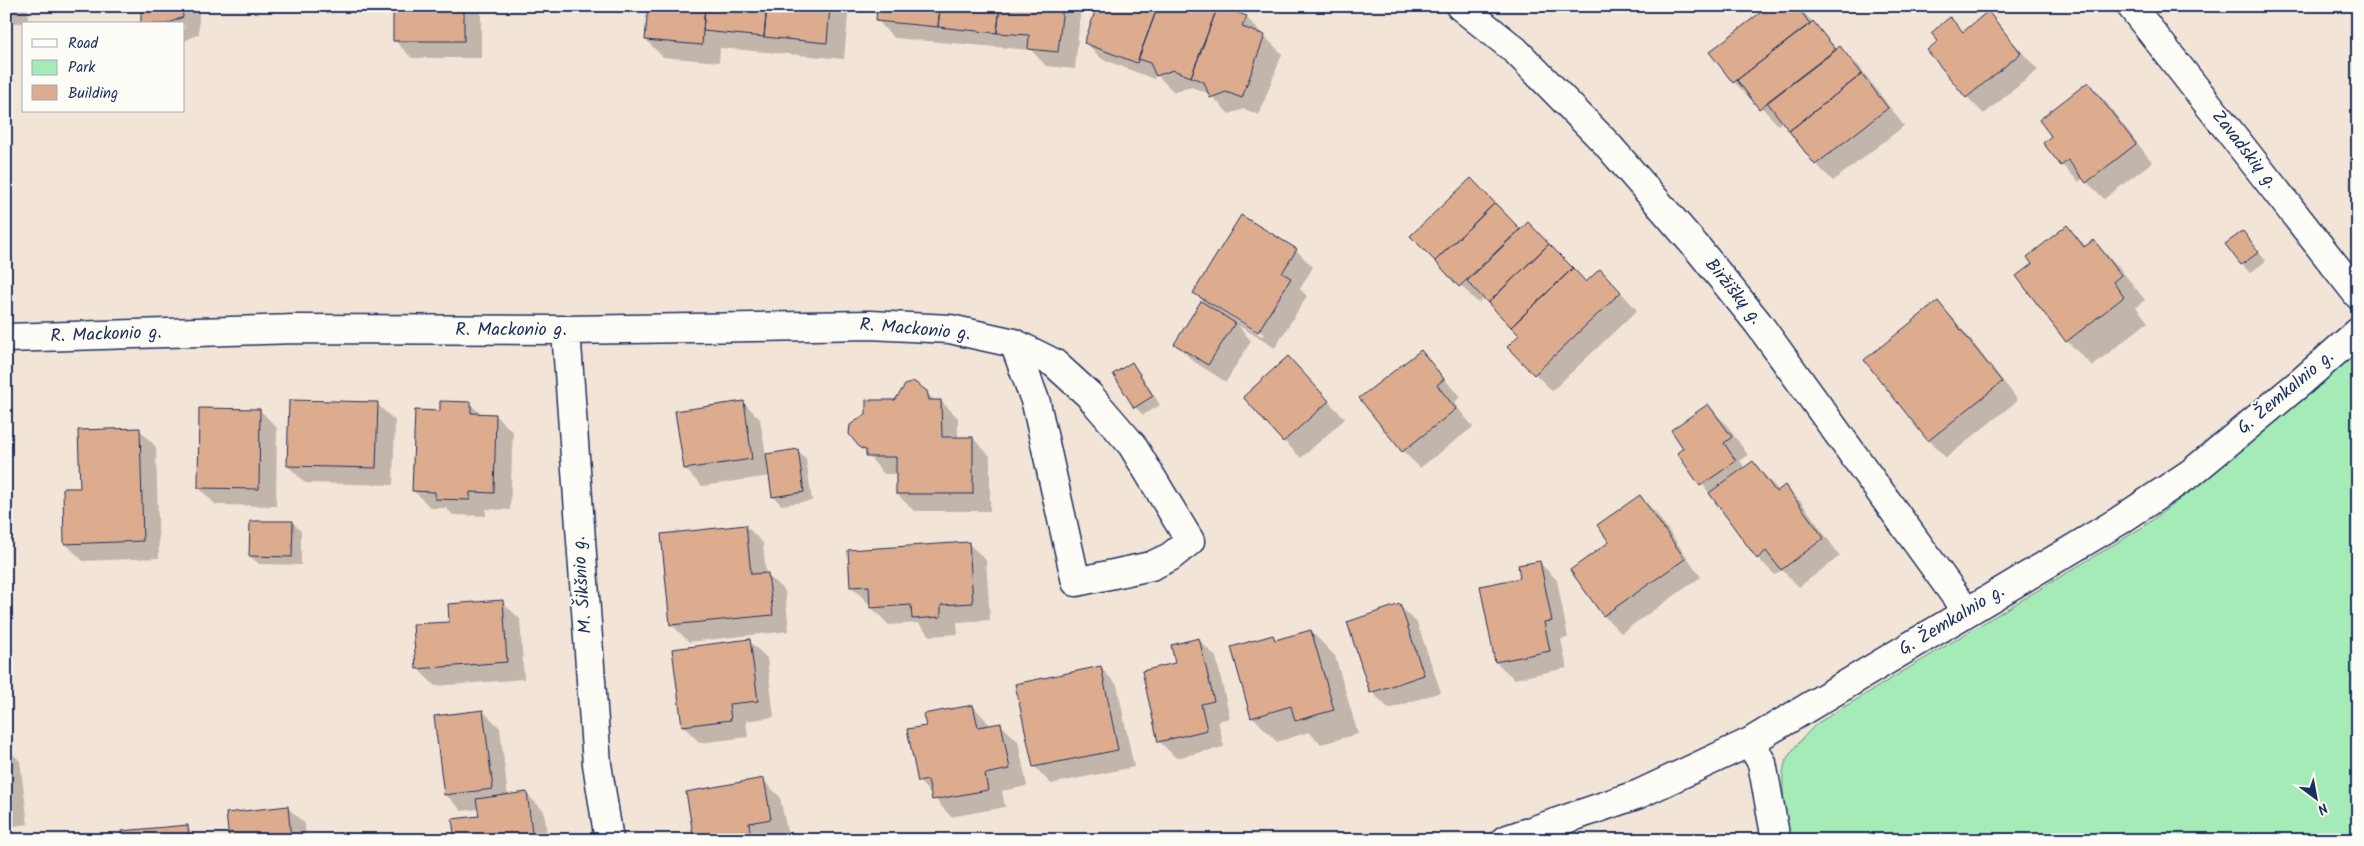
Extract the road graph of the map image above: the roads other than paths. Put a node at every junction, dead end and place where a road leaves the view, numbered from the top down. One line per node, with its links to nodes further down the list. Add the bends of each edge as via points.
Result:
1 (1460, 6): 8 (street, Biržiškų g., via 1515,50 1594,130 1699,250 1758,323)
2 (2131, 6): 3 (street, Zavadskių g.)
3 (2358, 295)
4 (566, 330): 6 (street, R. Mackonio g., via 295,329); 7 (street, R. Mackonio g., via 870,325 950,329); 10 (street, M. Šikšnio g., via 596,754)
5 (2358, 332): 8 (street, G. Žemkalnio g., via 2191,473 2119,522)
6 (6, 338)
7 (1014, 343): 7 (street, R. Mackonio g., via 1036,403 1076,582 1151,566 1170,557 1190,541 1132,446 1089,395 1054,363)
8 (1967, 612): 9 (street, G. Žemkalnio g.)
9 (1750, 742): 11 (street, G. Žemkalnio g., via 1639,794); 12 (street, via 1762,763)
10 (609, 840)
11 (1505, 840)
12 (1776, 840)

